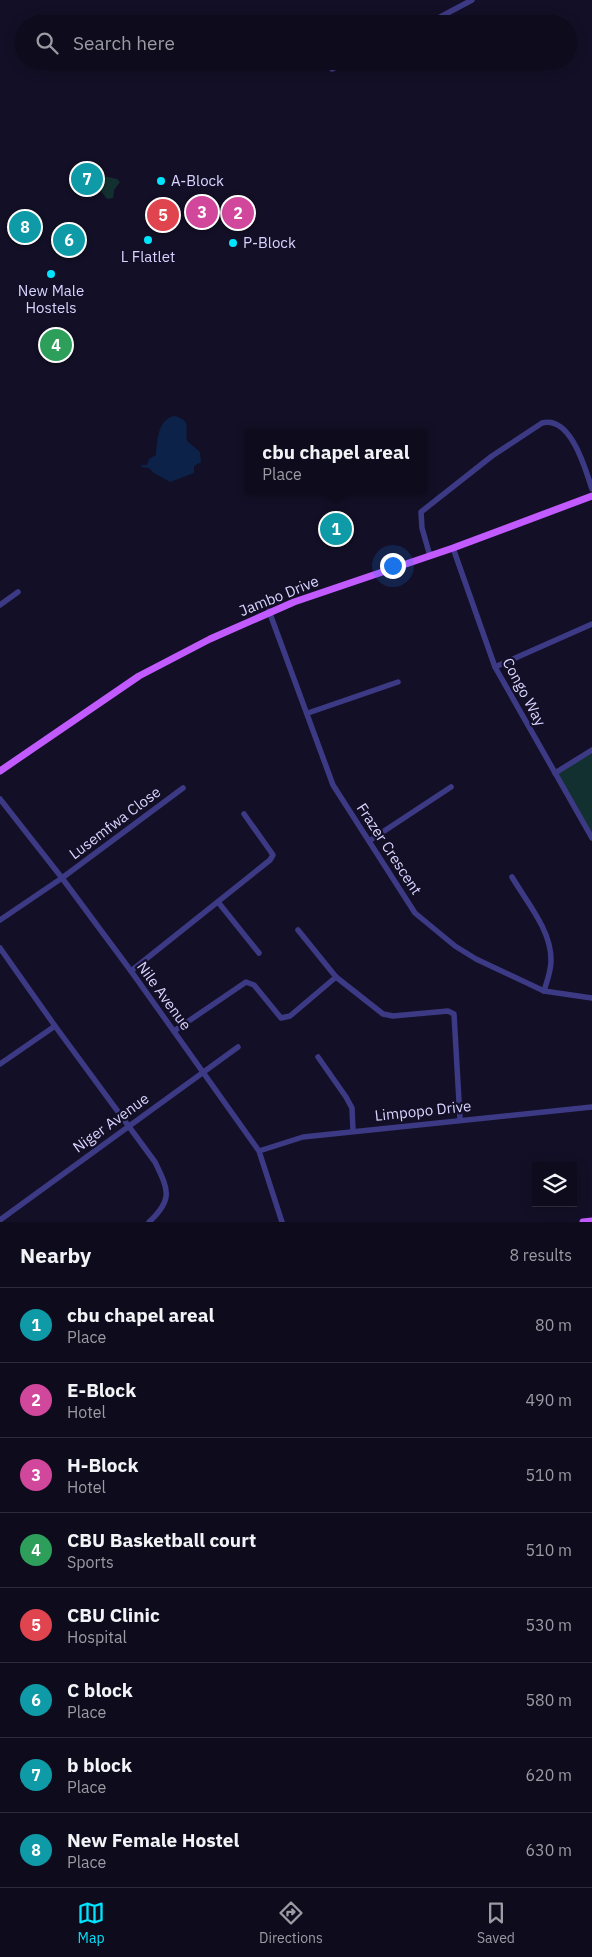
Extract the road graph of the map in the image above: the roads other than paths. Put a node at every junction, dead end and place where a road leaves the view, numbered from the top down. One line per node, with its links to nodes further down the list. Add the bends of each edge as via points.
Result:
1 (472, 0): 2 (street)
2 (444, 15)
3 (592, 488): 6 (street, via 580,455 566,432 553,423 542,423 492,456 421,512)
4 (592, 496): 5 (main road, Jambo Drive)
5 (454, 548): 6 (main road, Jambo Drive); 11 (street, Congo Way)
6 (430, 556): 9 (main road, Jambo Drive)
7 (18, 592): 8 (street)
8 (0, 605)
9 (270, 612): 13 (street, Frazer Crescent); 15 (main road, Jambo Drive, via 139,676)
10 (592, 624): 11 (street)
11 (495, 667): 16 (street, Congo Way)
12 (398, 682): 13 (street)
13 (308, 712): 22 (street, Frazer Crescent, via 333,785)
14 (592, 750): 16 (street)
15 (0, 771)
16 (555, 773): 21 (street, Congo Way)
17 (451, 787): 22 (street)
18 (183, 788): 24 (street, Lusemfwa Close)
19 (0, 799): 24 (street, Nile Avenue)
20 (244, 814): 25 (street, via 272,856)
21 (592, 838)
22 (369, 841): 32 (street, Frazer Crescent, via 423,921 476,959)
23 (512, 877): 32 (street, via 549,944 551,960)
24 (62, 878): 26 (street, Lusemfwa Close); 30 (street, Nile Avenue)
25 (218, 902): 29 (street); 30 (street)
26 (0, 920)
27 (298, 930): 31 (street)
28 (0, 948): 34 (street)
29 (259, 953)
30 (130, 971): 35 (street, Nile Avenue)
31 (336, 977): 35 (street, via 290,1016 281,1018 254,985 246,982); 41 (street, via 388,1016 448,1011 454,1014)
32 (544, 991): 33 (street, Frazer Crescent)
33 (592, 998)
34 (55, 1026): 38 (street); 42 (street)
35 (174, 1031): 39 (street, Nile Avenue)
36 (238, 1047): 39 (street, Niger Avenue)
37 (318, 1057): 43 (street, via 352,1108)
38 (0, 1064)
39 (202, 1073): 42 (street, Niger Avenue); 44 (street, Nile Avenue)
40 (592, 1106): 41 (street, Limpopo Drive)
41 (460, 1119): 43 (street, Limpopo Drive)
42 (130, 1125): 45 (street, Niger Avenue); 47 (street, via 156,1162 166,1184 163,1205)
43 (353, 1131): 44 (street, Limpopo Drive, via 303,1137)
44 (259, 1151): 48 (street, Nile Avenue)
45 (0, 1220)
46 (592, 1221): 49 (main road)
47 (149, 1222)
48 (282, 1222)
49 (583, 1222)

